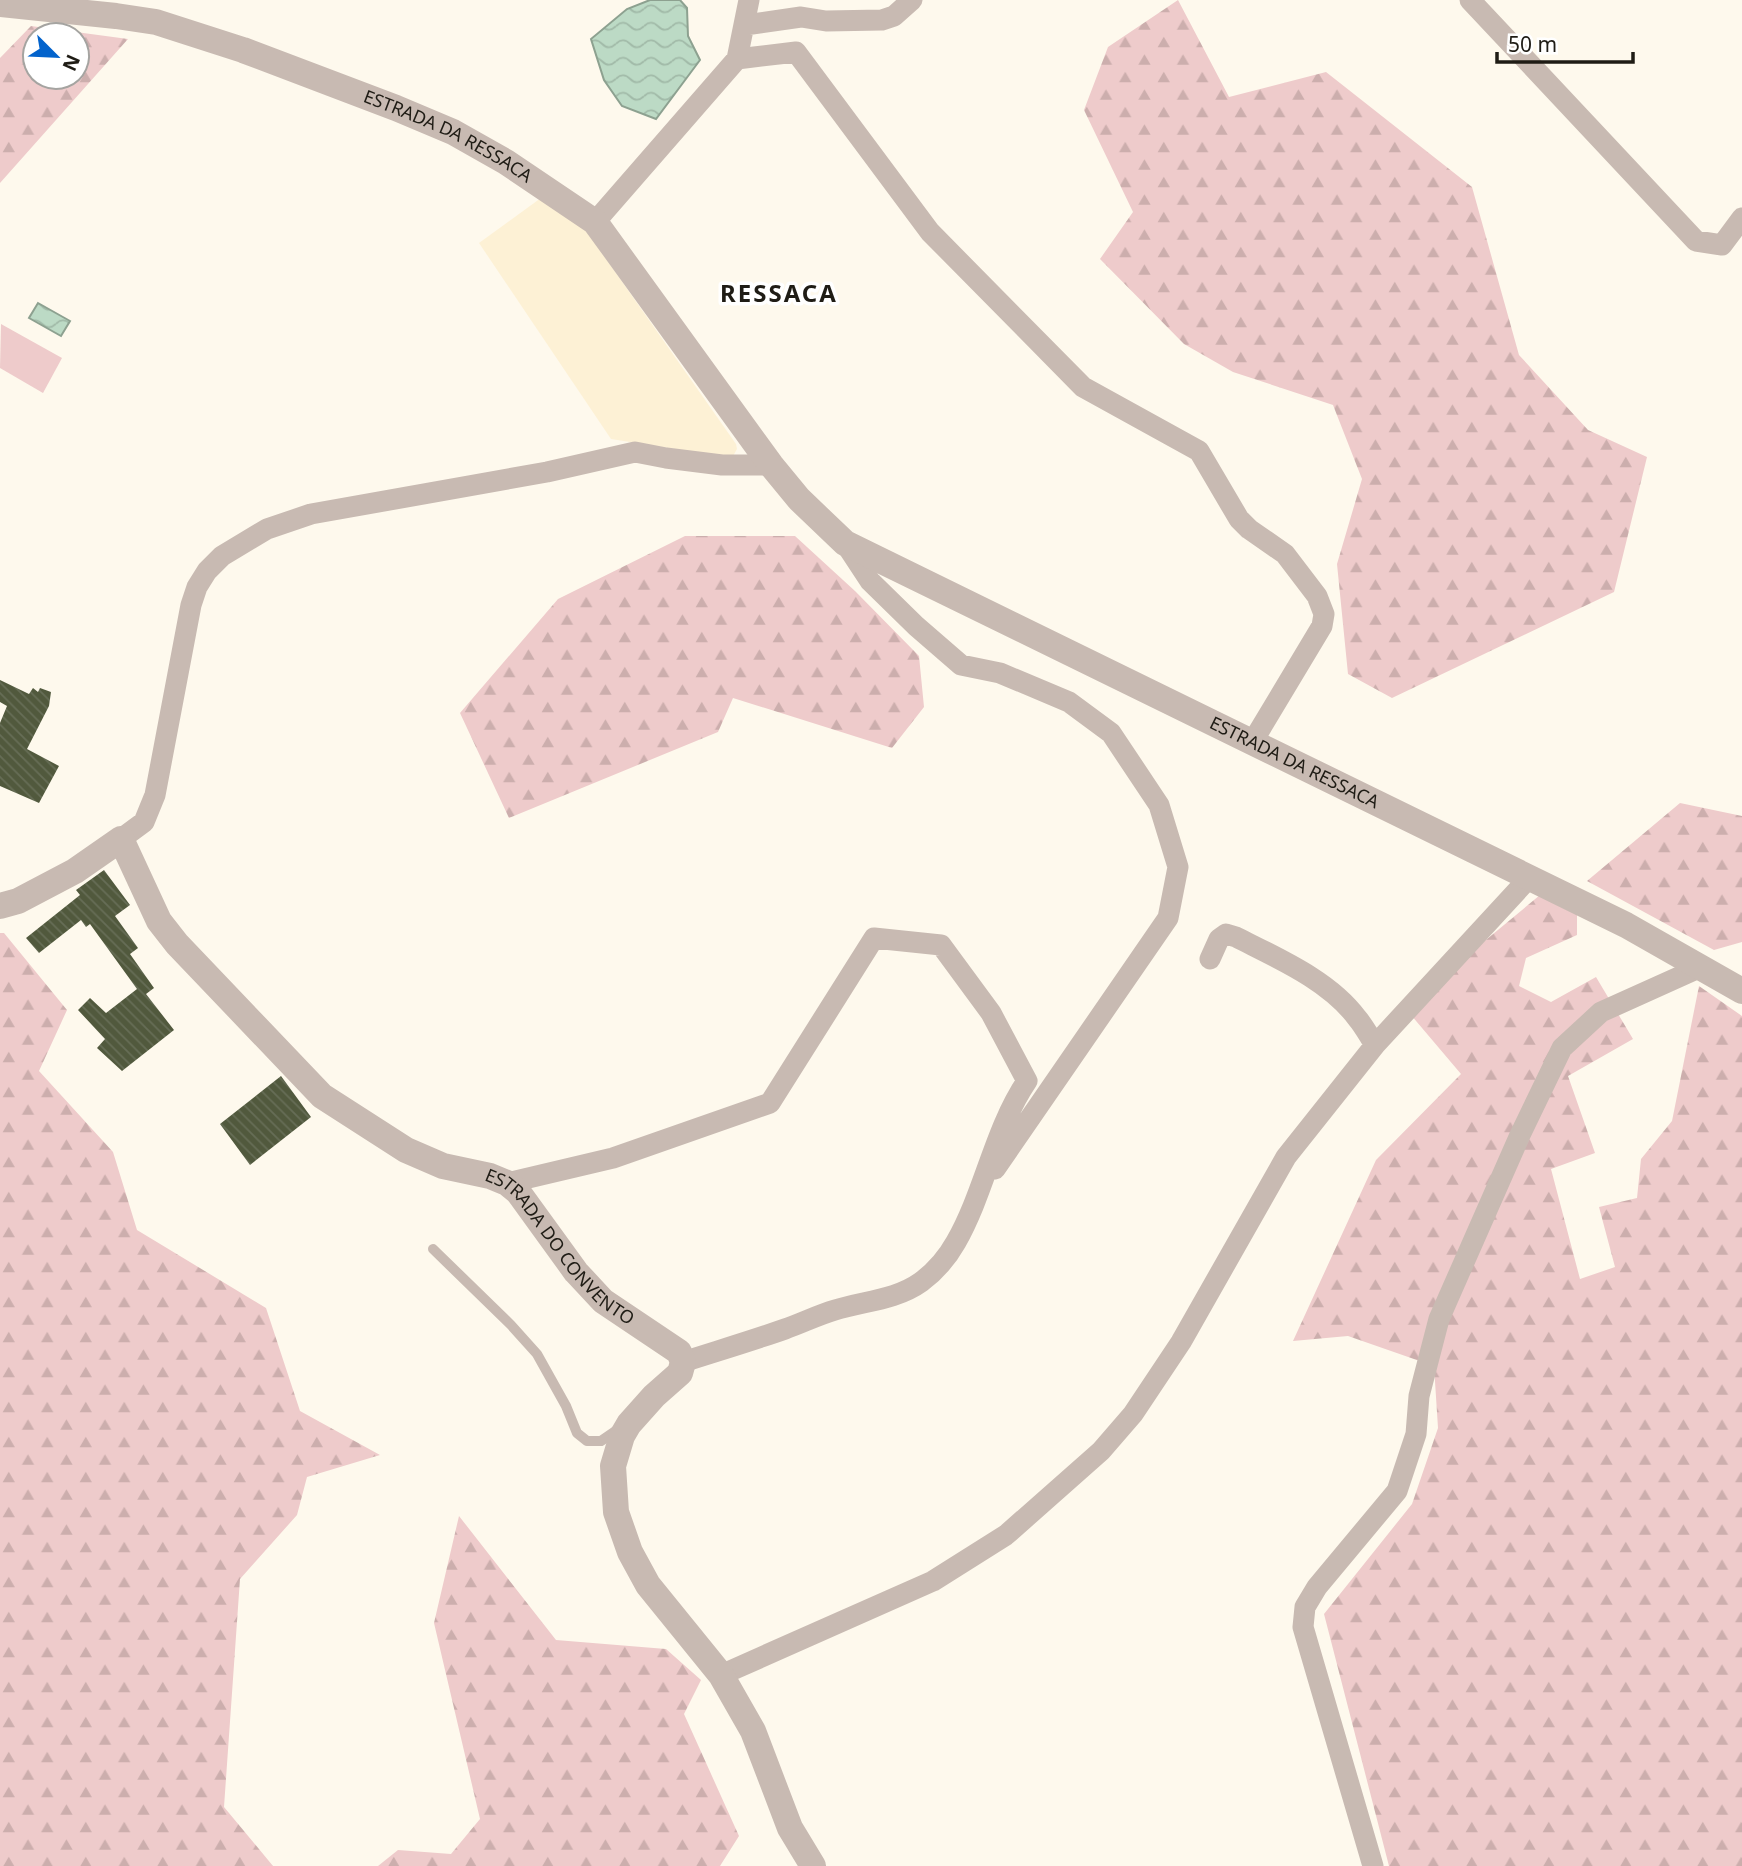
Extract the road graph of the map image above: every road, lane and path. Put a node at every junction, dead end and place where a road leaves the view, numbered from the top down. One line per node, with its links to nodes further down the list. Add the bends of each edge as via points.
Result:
1 (749, 0): 5 (street)
2 (912, 0): 5 (street, via 882,20 802,17)
3 (1470, 0): 7 (street, via 1696,241 1722,245)
4 (0, 4): 8 (street, ESTRADA DA RESSACA, via 156,22 243,50 453,132)
5 (744, 25): 6 (street)
6 (737, 59): 8 (street); 11 (street, via 796,52 930,232 1083,387 1199,452 1238,519 1285,554 1318,596 1324,614 1322,626)
7 (1742, 218)
8 (595, 222): 9 (street, ESTRADA DA RESSACA)
9 (771, 466): 10 (street, ESTRADA DA RESSACA); 12 (street, via 722,465 635,452 312,514 267,529 222,556 197,587 155,794 144,822)
10 (845, 543): 11 (street, ESTRADA DA RESSACA); 20 (street, via 870,581 961,665 1000,673 1069,702 1111,733 1159,805 1178,867 1168,918)
11 (1253, 741): 13 (street, ESTRADA DA RESSACA)
12 (121, 839): 14 (street, via 75,871); 19 (street, ESTRADA DO CONVENTO, via 159,921 322,1096 406,1150 443,1166)
13 (1528, 879): 16 (street, ESTRADA DA RESSACA, via 1626,925); 18 (street)
14 (0, 906)
15 (1210, 958): 18 (street, via 1219,939 1226,934 1236,937 1339,999)
16 (1700, 967): 17 (street, ESTRADA DA RESSACA); 26 (street, via 1601,1012 1562,1048 1439,1319 1419,1396 1416,1434 1396,1491 1305,1607 1303,1628)
17 (1742, 991)
18 (1375, 1045): 24 (street, via 1286,1157 1181,1342 1133,1414 1101,1451 1006,1535 933,1581)
19 (507, 1183): 20 (street, via 613,1157 770,1103 874,938 941,945 991,1013 1027,1081 999,1136); 22 (street, ESTRADA DO CONVENTO, via 603,1301 679,1352)
20 (981, 1190): 22 (street, via 944,1262 920,1283 893,1296 834,1310)
21 (433, 1249): 23 (lane, via 537,1354 577,1433 587,1441 601,1441)
22 (683, 1362): 23 (street, via 680,1373)
23 (629, 1424): 24 (street, via 613,1466 616,1512 626,1542 648,1584)
24 (721, 1675): 25 (street, via 753,1731 790,1828)
25 (813, 1866)
26 (1373, 1866)

